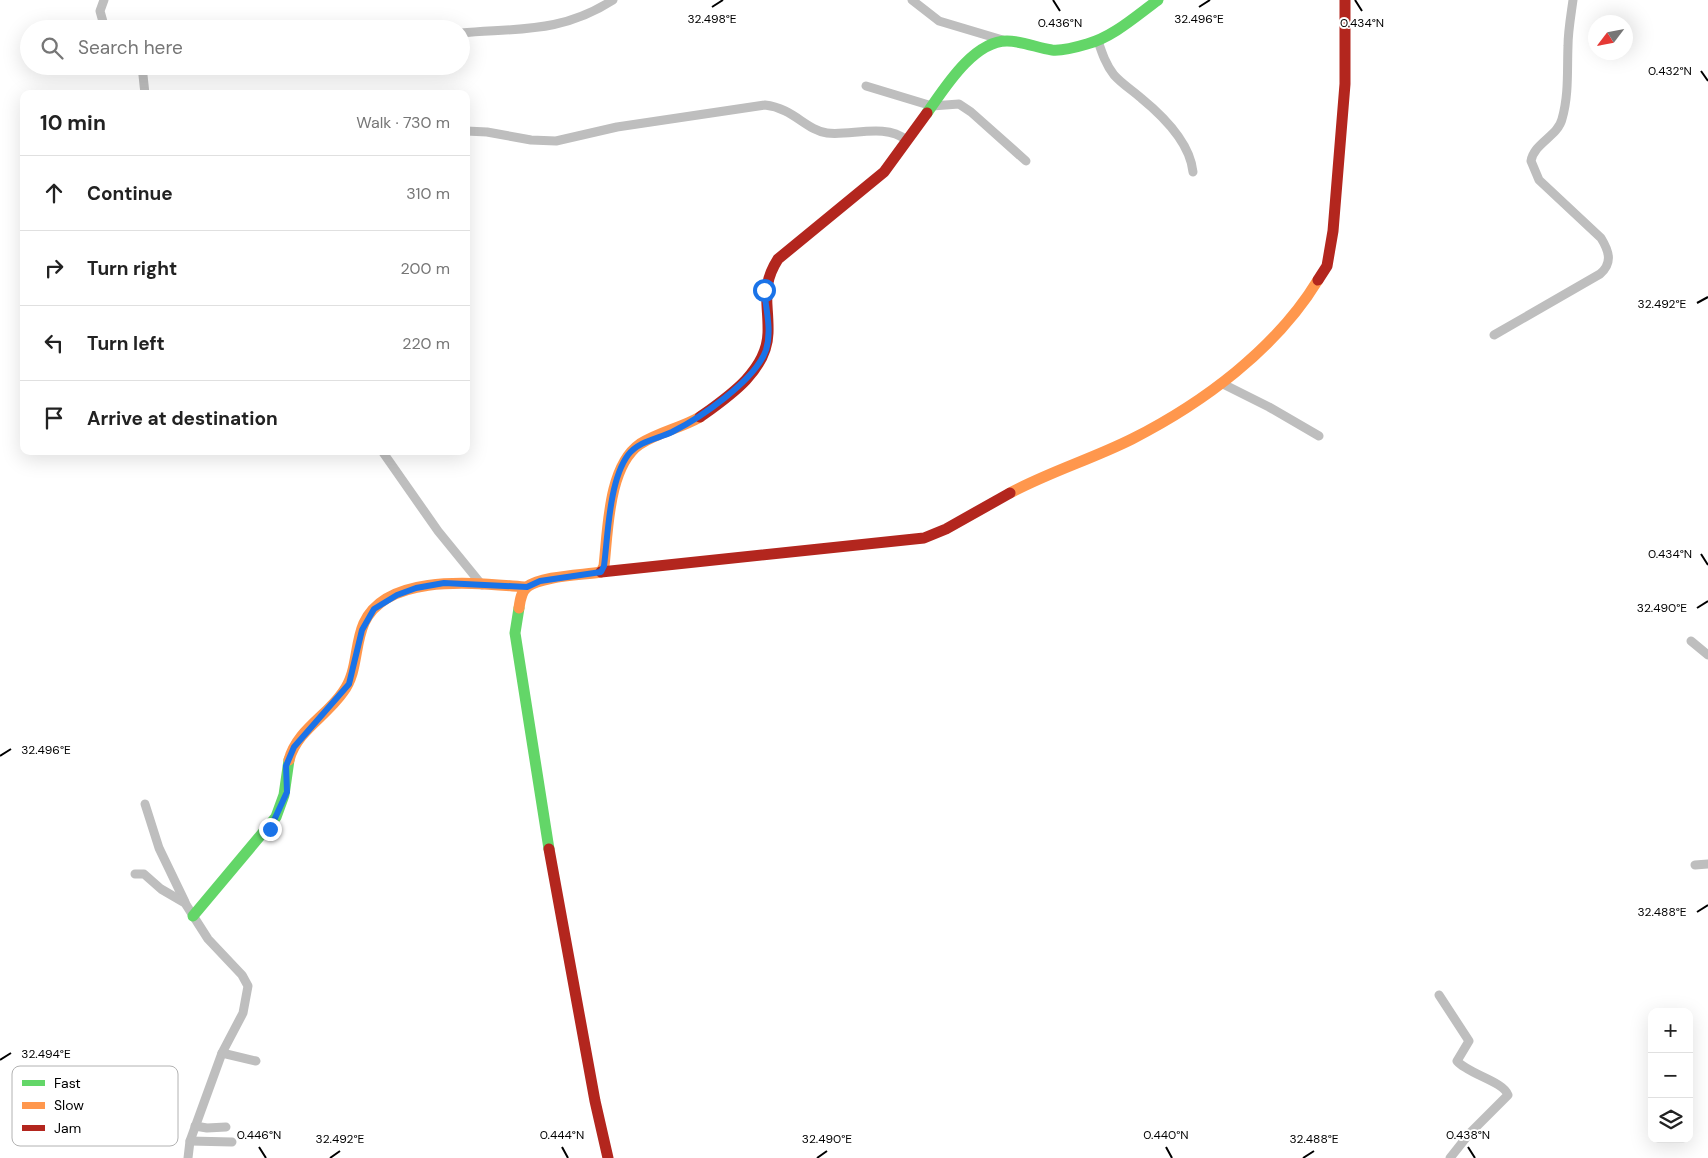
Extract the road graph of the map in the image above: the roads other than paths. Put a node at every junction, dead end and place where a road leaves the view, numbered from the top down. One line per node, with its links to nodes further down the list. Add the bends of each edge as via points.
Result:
1 (104, 0): 7 (street, via 100,11)
2 (613, 0): 8 (street, via 588,15 554,26)
3 (912, 0): 9 (street, via 939,21)
4 (1158, 0): 10 (street)
5 (1345, 0): 20 (street, via 1345,84 1334,231 1327,266 1309,295 1271,340)
6 (1573, 0): 19 (street, via 1569,75 1562,120 1531,161 1539,180 1601,238 1608,262 1600,274)
7 (102, 20)
8 (470, 31)
9 (1007, 41): 10 (street, via 1054,50); 14 (street, via 994,44 971,58 954,74)
10 (1098, 41): 18 (street, via 1106,64 1114,75 1152,107 1176,135 1192,160)
11 (143, 75): 13 (street)
12 (866, 86): 14 (street)
13 (145, 90)
14 (932, 106): 16 (street); 17 (street, via 952,103 965,107)
15 (470, 131): 16 (street, via 556,141 617,127 765,105 787,110 822,132 884,132)
16 (906, 140): 23 (street, via 884,172 770,268 764,290 768,324 766,351 744,381 692,421 645,442 629,454 616,486)
17 (1026, 161)
18 (1193, 172)
19 (1494, 335)
20 (1221, 384): 21 (street); 23 (street, via 1152,428 1027,484 924,538)
21 (1319, 436)
22 (385, 455): 24 (street, via 438,531)
23 (601, 572): 25 (street, via 540,581)
24 (482, 585): 25 (street); 33 (street, via 444,583 416,588 374,609 362,630 349,684 294,747 286,766 287,792 270,829)
25 (527, 587): 42 (street, via 516,614 521,680 560,917)
26 (1691, 641): 27 (street)
27 (1708, 655)
28 (145, 804): 32 (street, via 159,848)
29 (1708, 864): 30 (street)
30 (1695, 865)
31 (135, 874): 32 (street, via 144,874)
32 (185, 903): 33 (street)
33 (193, 916): 35 (street, via 248,986 243,1013)
34 (1439, 995): 43 (street, via 1469,1041 1457,1060 1505,1089 1508,1095 1468,1134)
35 (222, 1053): 36 (street); 37 (street)
36 (256, 1061)
37 (195, 1126): 38 (street); 39 (street)
38 (226, 1127)
39 (190, 1141): 40 (street); 41 (street)
40 (232, 1142)
41 (188, 1158)
42 (608, 1158)
43 (1450, 1158)

